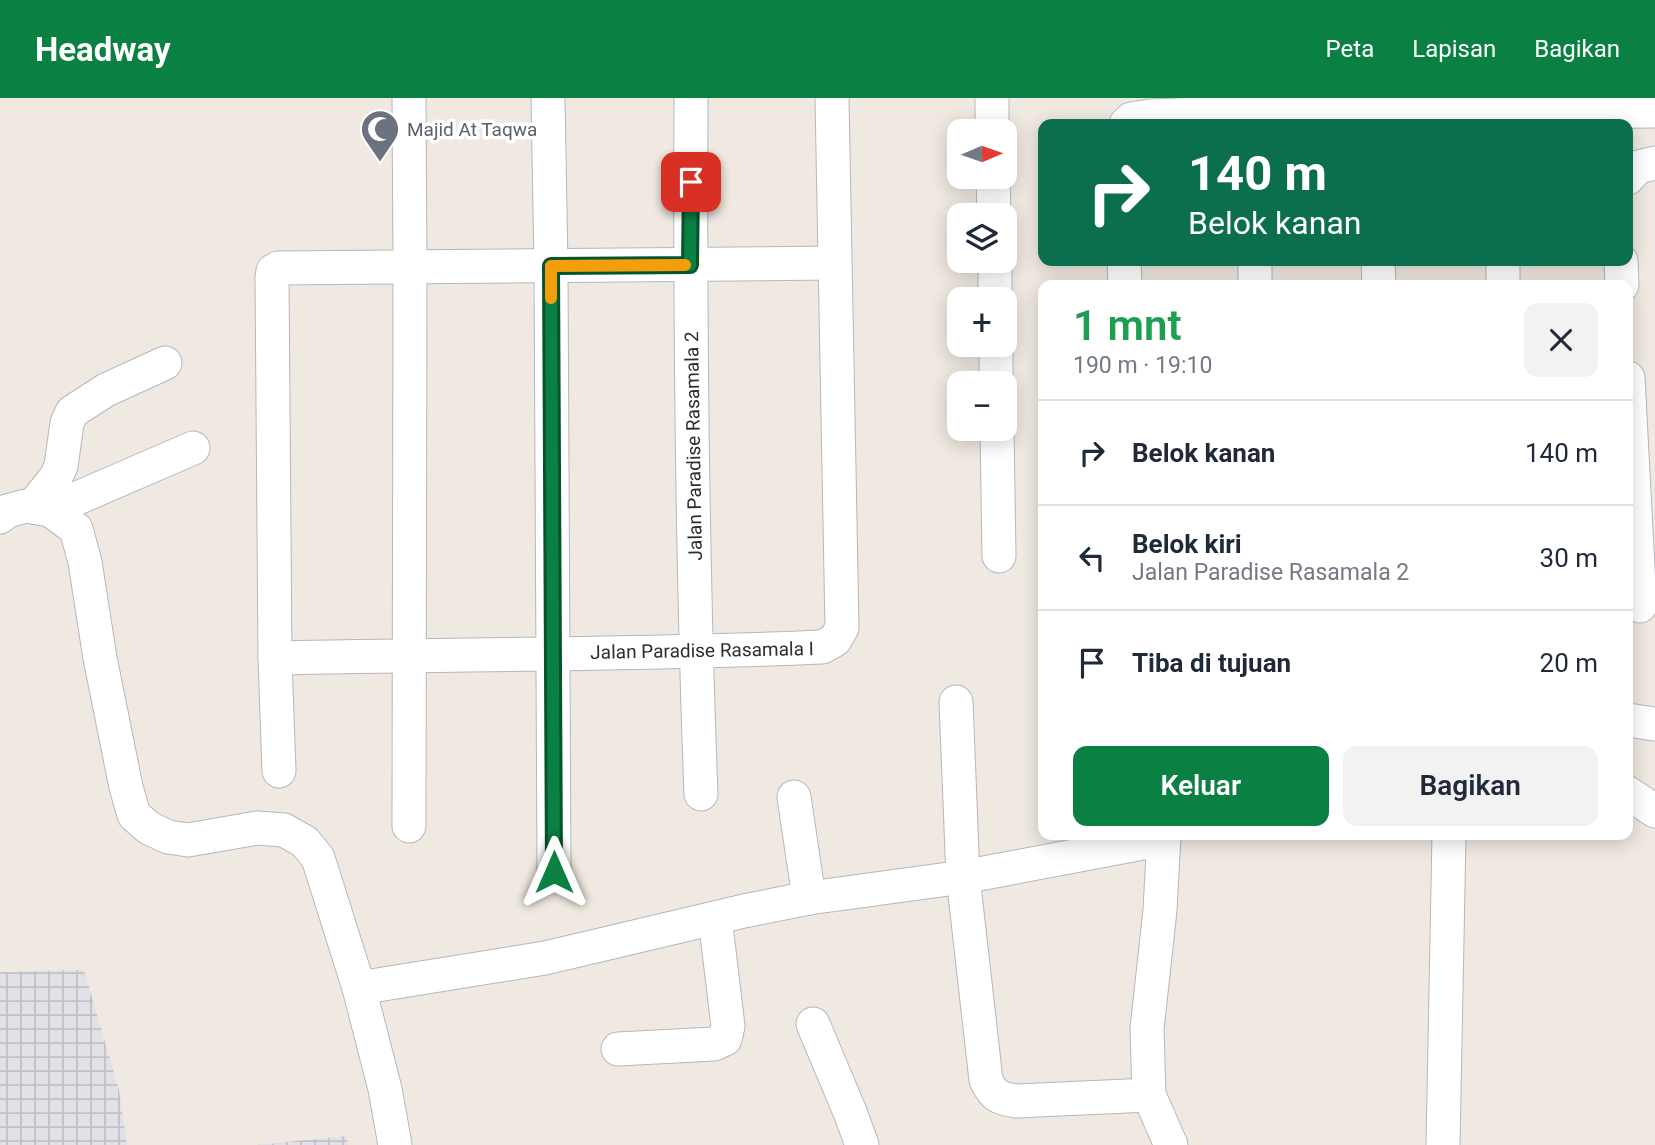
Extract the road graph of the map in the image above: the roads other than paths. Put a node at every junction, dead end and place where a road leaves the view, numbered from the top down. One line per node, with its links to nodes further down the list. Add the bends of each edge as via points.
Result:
1 (409, 98): 17 (street)
2 (548, 98): 16 (street)
3 (691, 98): 15 (street, Jalan Paradise Rasamala 2)
4 (832, 98): 14 (street, Jalan Paradise Rasamala I)
5 (992, 98): 9 (street)
6 (1655, 111): 8 (street)
7 (1252, 118): 10 (street); 11 (street)
8 (1503, 118): 11 (street)
9 (992, 119)
10 (1130, 119)
11 (1375, 119)
12 (1655, 163): 13 (street)
13 (1633, 172)
14 (834, 263): 15 (street); 27 (street, Jalan Paradise Rasamala I, via 842,628 835,640 822,647)
15 (690, 265): 16 (street); 27 (street, Jalan Paradise Rasamala 2)
16 (551, 266): 17 (street); 26 (street)
17 (410, 267): 28 (street); 29 (street, via 273,271)
18 (165, 363): 22 (street, via 106,390 72,412 61,467)
19 (997, 441): 24 (street)
20 (192, 448): 22 (street)
21 (1633, 473): 25 (street)
22 (41, 509): 23 (street, via 26,506); 44 (street, via 76,529 135,815 168,837 188,840 257,828 284,830 305,842 318,858)
23 (0, 517)
24 (999, 556)
25 (1640, 606)
26 (554, 653): 27 (street, Jalan Paradise Rasamala I); 28 (street, Jalan Paradise Rasamala I); 40 (street)
27 (696, 653): 32 (street, Jalan Paradise Rasamala 2)
28 (409, 655): 29 (street, Jalan Paradise Rasamala I); 36 (street)
29 (275, 658): 31 (street)
30 (956, 702): 41 (street)
31 (279, 771)
32 (701, 794)
33 (1633, 796): 35 (street)
34 (794, 797): 42 (street)
35 (1655, 811)
36 (409, 827)
37 (1149, 840): 41 (street)
38 (1164, 840): 47 (street, via 1147,1029)
39 (1449, 840): 51 (street)
40 (554, 872)
41 (963, 877): 42 (street); 47 (street, via 986,1080 991,1091 1016,1101)
42 (809, 898): 43 (street)
43 (715, 918): 44 (street, via 545,958); 46 (street, via 728,1026 725,1039 714,1044)
44 (359, 988): 48 (street)
45 (813, 1024): 49 (street)
46 (618, 1049)
47 (1149, 1095): 50 (street)
48 (395, 1145)
49 (862, 1145)
50 (1171, 1145)
51 (1443, 1145)

